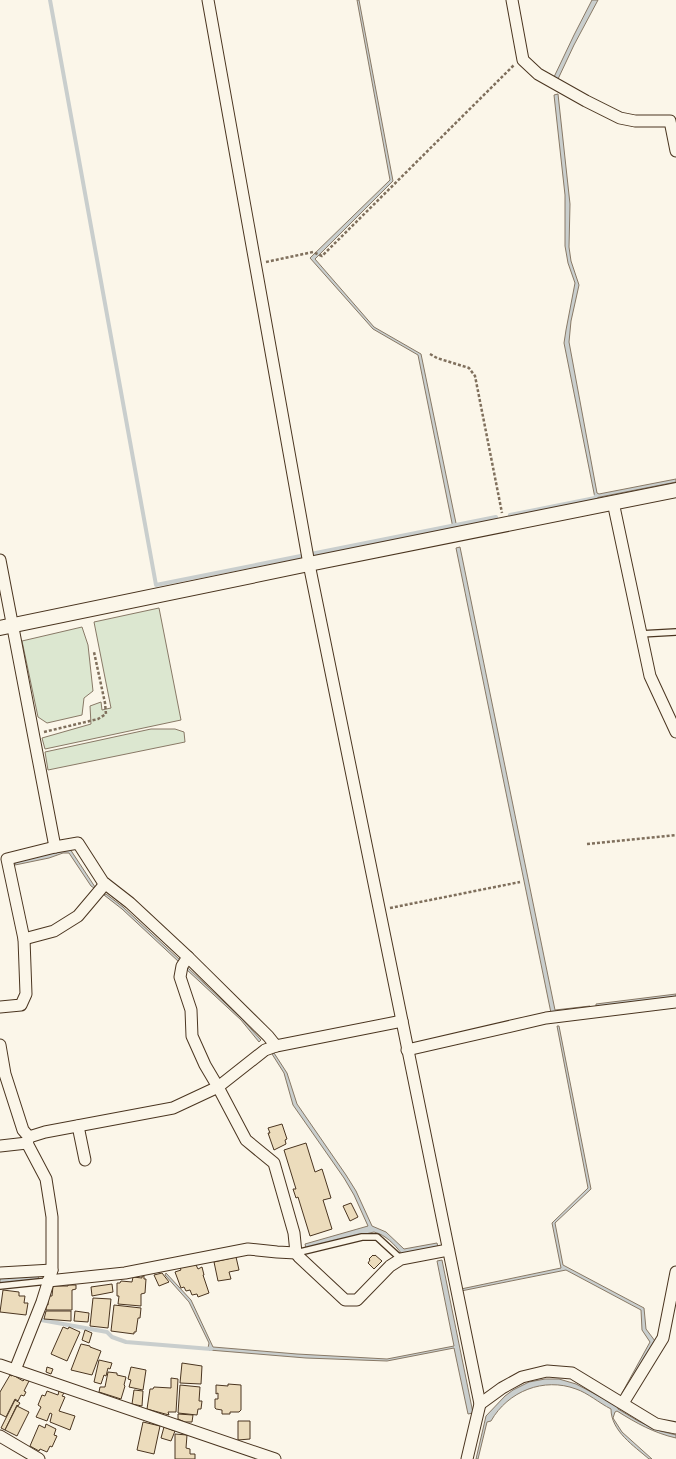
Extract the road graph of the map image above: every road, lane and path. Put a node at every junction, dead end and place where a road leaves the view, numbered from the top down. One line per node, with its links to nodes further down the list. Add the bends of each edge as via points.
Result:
1 (208, 0): 6 (street)
2 (512, 0): 3 (street)
3 (522, 56): 4 (street, via 538,74 620,118 634,121); 6 (path, via 322,256 313,252)
4 (673, 121): 5 (street)
5 (676, 151)
6 (255, 264): 12 (street)
7 (430, 354): 10 (path, via 469,368 475,376)
8 (676, 490): 9 (street)
9 (613, 502): 10 (street); 15 (street)
10 (504, 524): 12 (street)
11 (0, 560): 13 (street)
12 (309, 564): 13 (street); 24 (street)
13 (6, 627): 18 (street)
14 (676, 632): 15 (lane)
15 (640, 634): 17 (street, via 650,676)
16 (94, 652): 18 (path, via 106,714 98,719)
17 (676, 732)
18 (33, 735): 21 (street)
19 (676, 835): 20 (path)
20 (587, 844)
21 (55, 847): 23 (street, via 78,843); 25 (street, via 7,859)
22 (520, 882): 24 (path)
23 (106, 884): 25 (street, via 78,916 54,931); 26 (street)
24 (379, 910): 29 (street)
25 (24, 940): 28 (street, via 26,994 21,1005)
26 (188, 957): 31 (street); 33 (street, via 182,966 180,977 190,1010 192,1036)
27 (676, 1002): 32 (street, via 546,1018)
28 (0, 1007)
29 (402, 1021): 31 (street); 32 (street)
30 (0, 1045): 35 (street, via 5,1074)
31 (276, 1046): 33 (street, via 265,1050)
32 (407, 1050): 38 (street)
33 (218, 1086): 34 (street, via 173,1108); 39 (street, via 246,1140 274,1163 294,1233)
34 (78, 1126): 35 (street, via 45,1132); 37 (street)
35 (28, 1140): 36 (street); 41 (street, via 46,1178 52,1217)
36 (0, 1146)
37 (85, 1160)
38 (448, 1250): 40 (street); 48 (street)
39 (296, 1253): 40 (lane, via 362,1237 377,1237); 40 (street, via 345,1300 357,1300); 44 (street, via 248,1249 125,1273)
40 (400, 1258)
41 (52, 1270): 43 (street); 44 (street)
42 (676, 1272): 49 (street, via 663,1338)
43 (0, 1273)
44 (48, 1281): 45 (lane); 47 (street)
45 (0, 1286)
46 (0, 1365): 47 (street)
47 (15, 1370): 53 (street)
48 (480, 1404): 49 (street, via 522,1377 546,1371 572,1373); 54 (street)
49 (623, 1404): 50 (street, via 656,1424)
50 (676, 1428)
51 (0, 1436): 52 (street)
52 (39, 1459)
53 (275, 1459)
54 (467, 1459)

